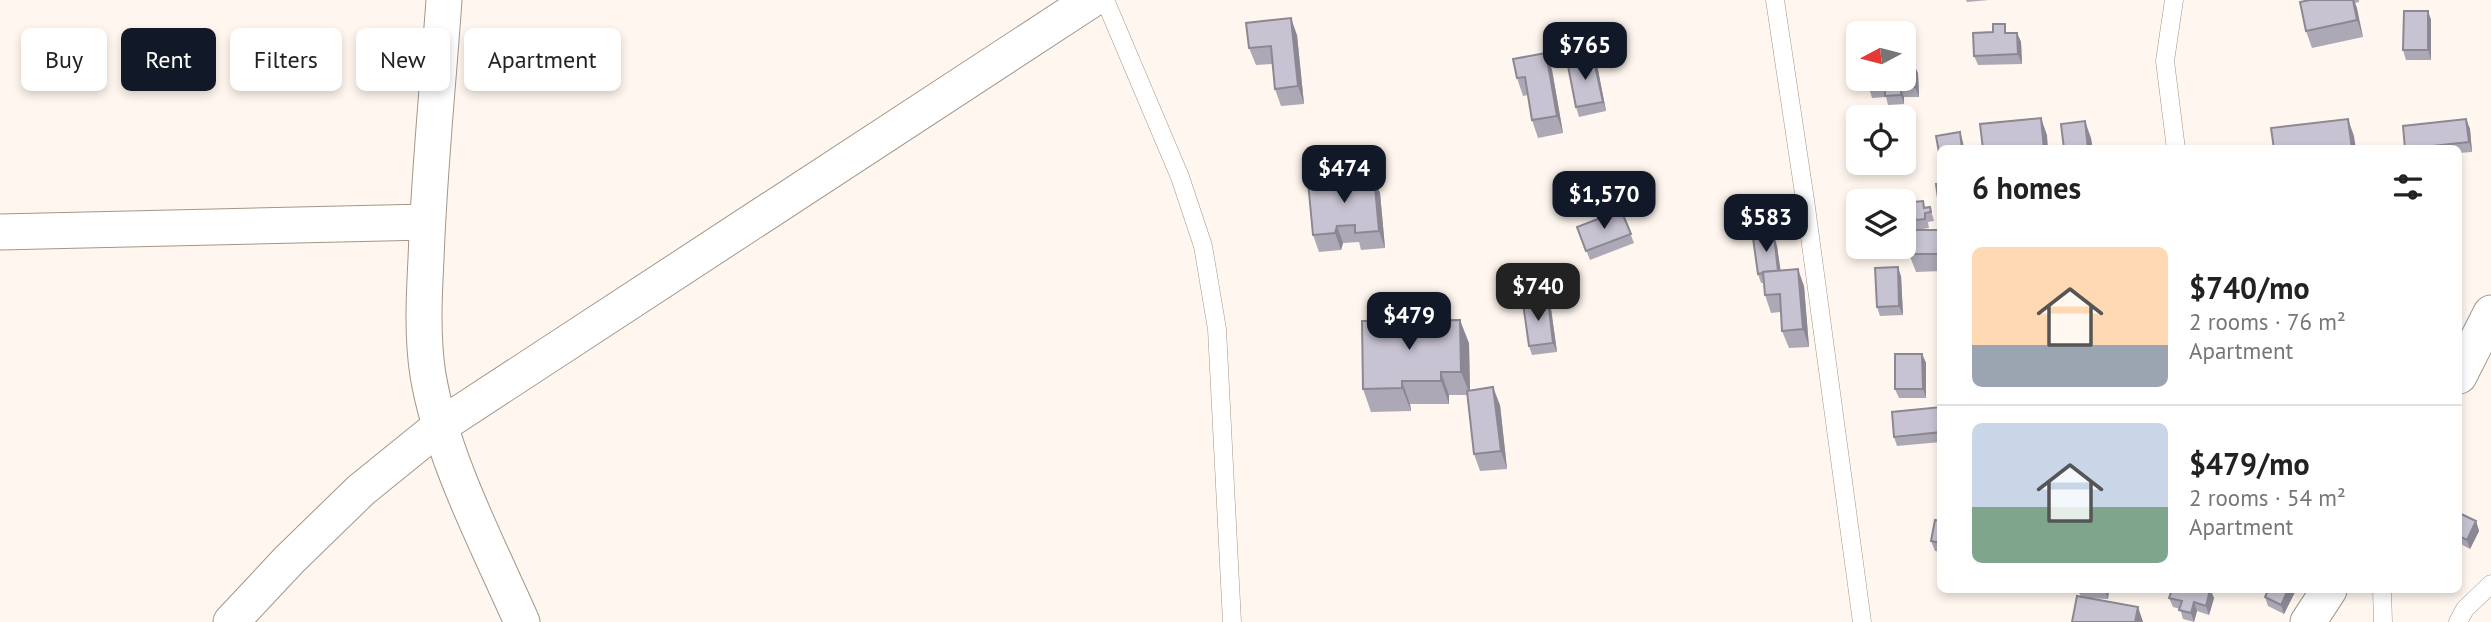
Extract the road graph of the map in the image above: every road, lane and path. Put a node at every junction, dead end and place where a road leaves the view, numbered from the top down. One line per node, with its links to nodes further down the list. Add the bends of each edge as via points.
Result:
1 (444, 0): 7 (street)
2 (1091, 0): 11 (street)
3 (1105, 0): 17 (lane, via 1180,177 1203,246 1217,329)
4 (1775, 0): 18 (lane)
5 (2174, 0): 6 (lane, via 2165,61)
6 (2176, 145)
7 (427, 222): 8 (street); 11 (street, via 425,346)
8 (0, 232)
9 (2491, 313): 10 (street)
10 (2462, 370)
11 (440, 426): 15 (street, via 361,491); 16 (street)
12 (2491, 584): 21 (lane)
13 (2327, 593): 19 (street)
14 (2382, 593): 20 (lane)
15 (231, 622)
16 (522, 622)
17 (1232, 622)
18 (1862, 622)
19 (2308, 622)
20 (2383, 622)
21 (2458, 622)

